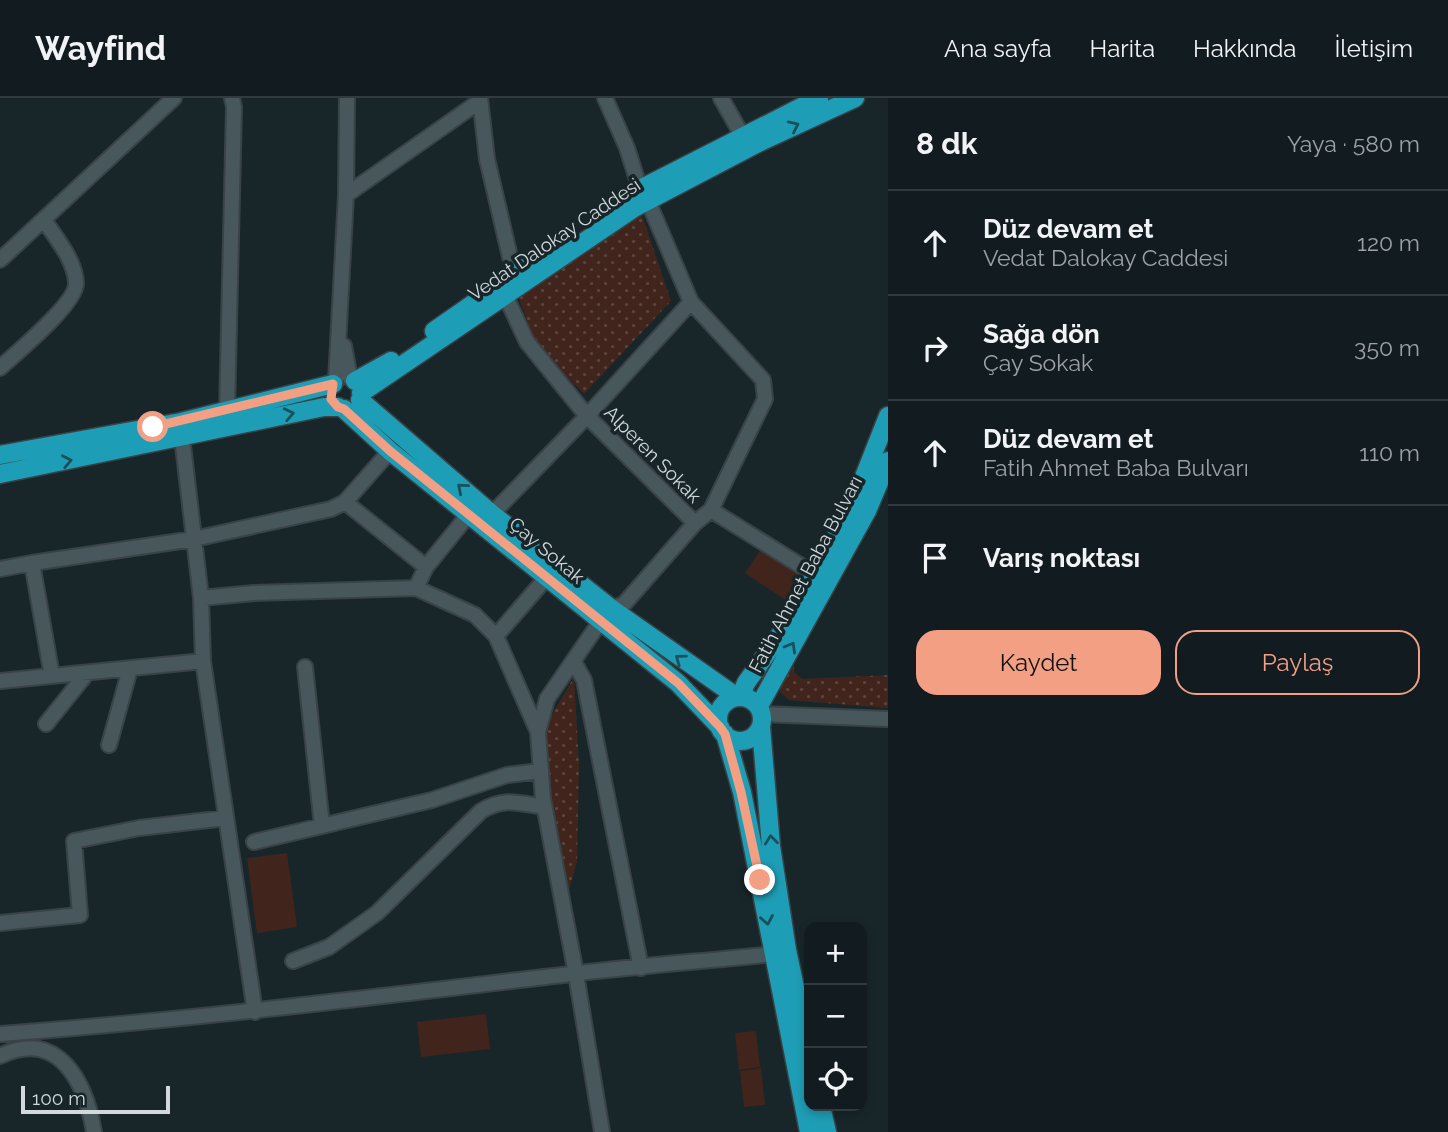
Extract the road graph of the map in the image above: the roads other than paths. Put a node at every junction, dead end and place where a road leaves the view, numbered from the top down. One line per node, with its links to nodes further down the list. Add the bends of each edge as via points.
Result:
1 (174, 98): 12 (street)
2 (232, 98): 20 (street)
3 (347, 98): 10 (street)
4 (605, 98): 11 (street)
5 (721, 98): 9 (street)
6 (817, 98): 9 (main road, Vedat Dalokay Caddesi)
7 (855, 98): 11 (main road, Vedat Dalokay Caddesi, one-way to 7)
8 (480, 100): 10 (street); 14 (street, via 487,159)
9 (743, 135): 11 (main road, Vedat Dalokay Caddesi)
10 (346, 195): 18 (street, via 340,331)
11 (644, 195): 14 (main road, Vedat Dalokay Caddesi); 15 (main road, Vedat Dalokay Caddesi); 16 (street)
12 (44, 220): 13 (street); 17 (street, via 74,272 76,288 65,307)
13 (0, 260)
14 (514, 274): 18 (main road, Vedat Dalokay Caddesi)
15 (506, 297): 18 (main road, Vedat Dalokay Caddesi); 21 (street, Alperen Sokak, via 527,342)
16 (691, 303): 21 (street); 29 (street, via 763,380 765,399)
17 (0, 368)
18 (349, 386): 19 (main road, via 353,407); 19 (main road, via 331,399); 20 (main road, Vedat Dalokay Caddesi); 31 (main road, Çay Sokak, one-way to 18)
19 (341, 408): 23 (main road, one-way to 19, via 324,407); 24 (main road, Çay Sokak)
20 (227, 411): 25 (main road, Vedat Dalokay Caddesi)
21 (587, 416): 31 (street); 32 (street, Alperen Sokak)
22 (888, 416): 37 (main road, Fatih Ahmet Baba Bulvarı, via 858,492)
23 (182, 437): 27 (main road, one-way to 23); 33 (street)
24 (390, 451): 28 (street); 30 (main road, Çay Sokak)
25 (0, 456)
26 (888, 461): 53 (main road, Fatih Ahmet Baba Bulvarı, one-way to 26, via 867,511)
27 (0, 474)
28 (345, 502): 33 (street); 35 (street)
29 (711, 510): 32 (street, Alperen Sokak); 37 (street, Alperen Sokak)
30 (469, 514): 35 (street); 38 (main road, Çay Sokak)
31 (492, 514): 41 (main road, Çay Sokak)
32 (695, 523): 41 (street, via 624,604)
33 (194, 539): 34 (street); 40 (street)
34 (32, 563): 36 (street); 48 (street)
35 (426, 567): 39 (street)
36 (0, 569)
37 (814, 574): 50 (main road, Fatih Ahmet Baba Bulvarı)
38 (547, 577): 41 (main road, Çay Sokak); 42 (street)
39 (416, 588): 40 (street); 42 (street, via 475,615)
40 (201, 598): 43 (street)
41 (606, 615): 44 (street); 50 (main road, Çay Sokak, one-way to 41); 56 (main road, Çay Sokak)
42 (496, 636): 52 (street)
43 (203, 661): 46 (street); 61 (street)
44 (574, 662): 51 (street); 67 (street, via 584,680)
45 (305, 667): 62 (street)
46 (130, 668): 47 (street); 58 (street)
47 (86, 673): 48 (street); 55 (street)
48 (52, 676): 49 (street)
49 (0, 681)
50 (738, 697): 53 (main road, via 747,698); 56 (main road, via 721,708)
51 (547, 699): 52 (street); 57 (street)
52 (525, 702): 57 (street)
53 (760, 716): 54 (street); 56 (main road, via 751,738 737,740); 71 (main road, one-way to 53, via 771,846)
54 (888, 719)
55 (46, 724)
56 (722, 731): 65 (main road, one-way to 65, via 741,792)
57 (538, 732): 59 (street)
58 (109, 745)
59 (540, 771): 60 (street); 62 (street, via 507,775 432,800)
60 (544, 807): 66 (street, via 506,801 481,811 376,913 329,947); 68 (street)
61 (226, 818): 64 (street, via 74,841 80,915); 69 (street)
62 (322, 826): 63 (street)
63 (254, 842)
64 (0, 923)
65 (773, 954): 67 (street); 76 (main road)
66 (293, 961)
67 (641, 968): 68 (street)
68 (576, 974): 69 (street); 75 (street)
69 (256, 1012): 70 (street)
70 (0, 1034)
71 (808, 1048)
72 (0, 1056): 74 (street, via 32,1049 53,1055 70,1068 87,1102)
73 (822, 1111): 77 (main road)
74 (94, 1132)
75 (602, 1132)
76 (809, 1132)
77 (827, 1132)

